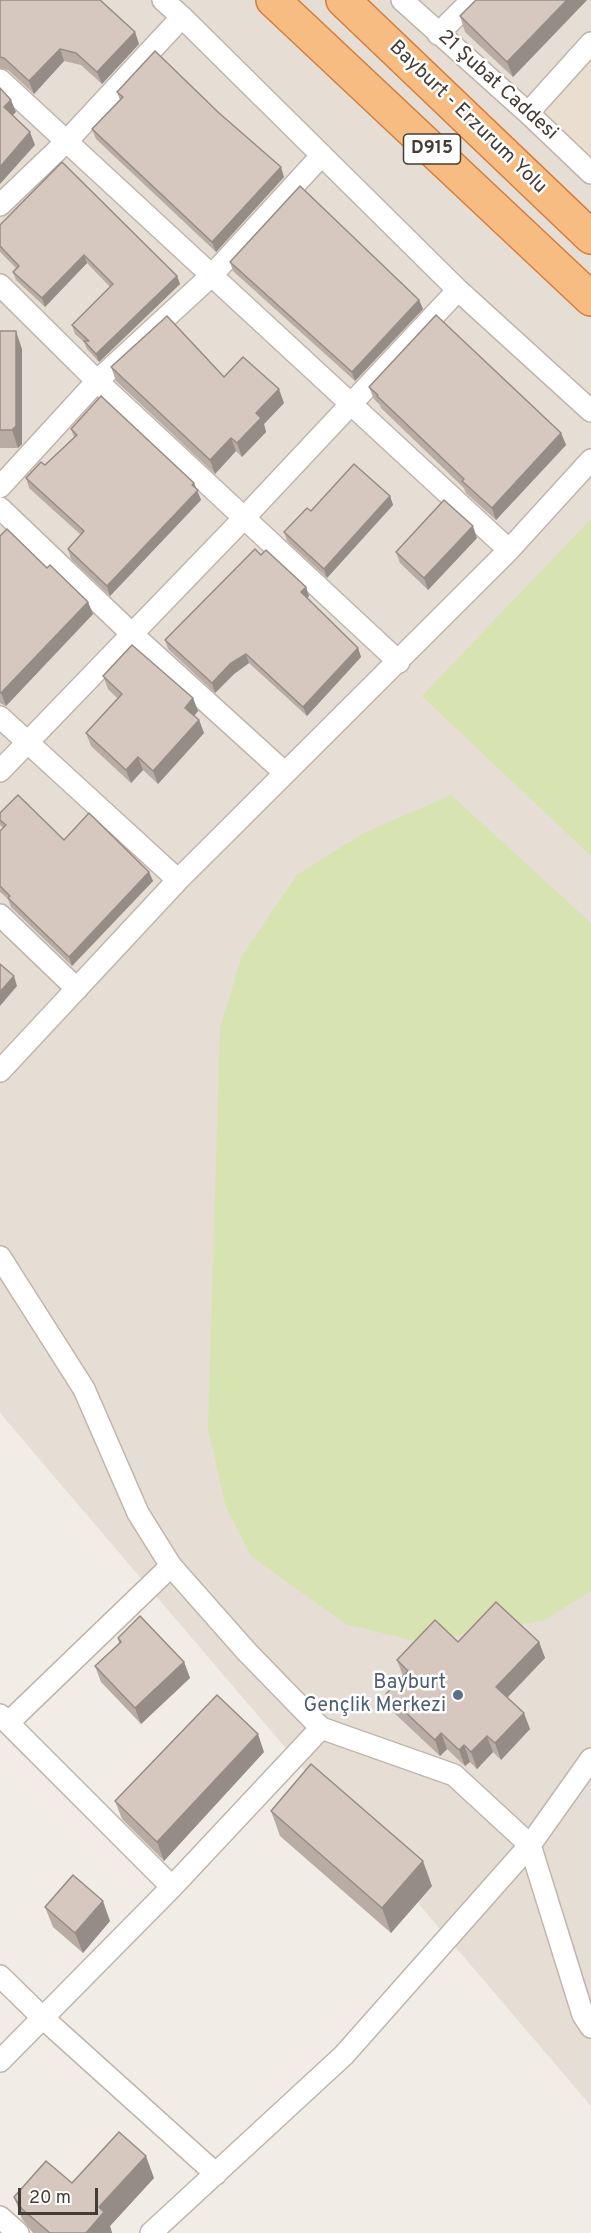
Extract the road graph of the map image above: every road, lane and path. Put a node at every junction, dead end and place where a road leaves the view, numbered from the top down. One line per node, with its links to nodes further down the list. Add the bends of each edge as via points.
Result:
1 (163, 0): 6 (street)
2 (273, 0): 19 (highway, D915)
3 (343, 0): 15 (highway, Bayburt - Erzurum Yolu / D915)
4 (402, 0): 7 (street, 21 Şubat Caddesi)
5 (472, 0): 7 (street)
6 (182, 17): 11 (street); 12 (street)
7 (438, 34): 10 (street, 21 Şubat Caddesi)
8 (591, 43): 10 (street)
9 (0, 80): 11 (street)
10 (528, 113): 13 (street, 21 Şubat Caddesi)
11 (66, 142): 14 (street); 16 (street)
12 (321, 155): 16 (street); 18 (street)
13 (591, 173)
14 (0, 205)
15 (591, 237)
16 (212, 275): 20 (street); 21 (street)
17 (0, 285): 20 (street)
18 (458, 290): 21 (street); 22 (street)
19 (591, 299)
20 (97, 381): 24 (street); 26 (street)
21 (352, 404): 26 (street); 27 (street)
22 (591, 411)
23 (591, 460): 27 (street)
24 (0, 487)
25 (0, 508): 28 (street)
26 (244, 518): 28 (street); 29 (street)
27 (509, 550): 29 (street)
28 (132, 634): 31 (street); 33 (street)
29 (399, 662): 33 (street)
30 (0, 717): 31 (street)
31 (27, 743): 32 (street); 34 (street)
32 (0, 771)
33 (285, 773): 34 (street)
34 (178, 880): 36 (street)
35 (0, 915): 36 (street)
36 (76, 989): 37 (street)
37 (0, 1071)
38 (0, 1257): 39 (street, via 84,1389 138,1513)
39 (171, 1566): 40 (street); 41 (street)
40 (4, 1719): 44 (street)
41 (321, 1728): 43 (street, via 454,1775); 44 (street)
42 (591, 1759): 43 (street)
43 (530, 1845): 47 (street, via 583,2015); 49 (street, via 344,2055)
44 (172, 1887): 46 (street)
45 (0, 1976): 46 (street)
46 (43, 2018): 48 (street); 49 (street)
47 (591, 2027)
48 (0, 2061)
49 (216, 2174): 52 (street)
50 (0, 2217): 51 (street)
51 (18, 2233)
52 (152, 2233)

